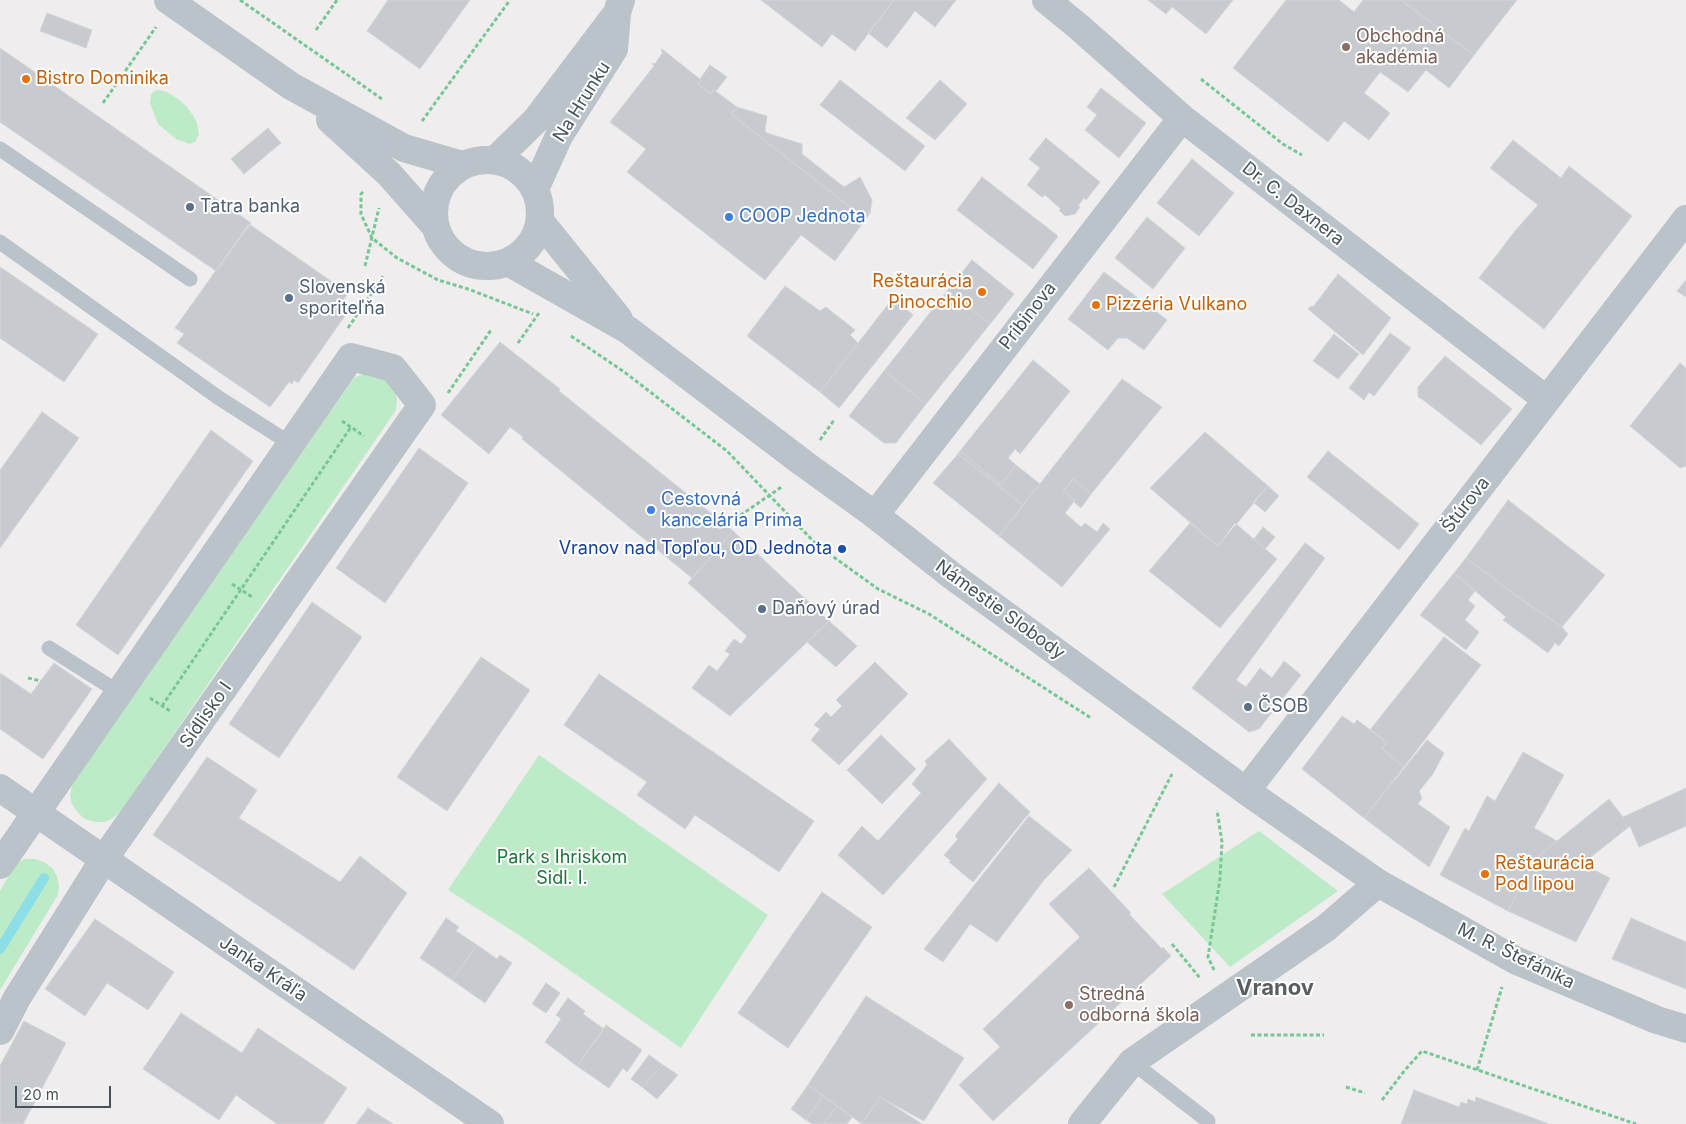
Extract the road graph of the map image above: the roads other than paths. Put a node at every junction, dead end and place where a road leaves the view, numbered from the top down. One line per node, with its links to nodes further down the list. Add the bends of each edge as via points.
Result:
1 (1046, 0): 5 (street, Dr. C. Daxnera)
2 (619, 6): 7 (street, Na Hrunku, via 536,120); 9 (street, Na Hrunku, via 614,49 559,136)
3 (163, 12): 4 (street)
4 (291, 86): 8 (street, via 404,148); 12 (street, via 384,169)
5 (1182, 118): 17 (street, Dr. C. Daxnera); 19 (street, Pribinova)
6 (0, 149): 15 (lane)
7 (495, 160): 8 (street); 9 (street, via 511,165 525,175)
8 (462, 165): 12 (street, via 438,190 433,208)
9 (535, 189): 11 (street, via 540,204)
10 (1686, 219): 17 (street, Štúrova)
11 (540, 221): 14 (street, via 524,252); 16 (street, Námestie Slobody)
12 (435, 226): 14 (street, via 443,243 456,256 472,264 491,266)
13 (0, 242): 18 (lane, via 220,398)
14 (508, 262): 16 (street, Námestie Slobody)
15 (190, 279)
16 (628, 330): 19 (street, Námestie Slobody)
17 (1547, 400): 23 (street, Štúrova)
18 (291, 444): 21 (street); 25 (street, Sídlisko I, via 351,357 393,368 434,400 389,452)
19 (875, 515): 23 (street, Námestie Slobody, via 951,575)
20 (48, 648): 21 (lane)
21 (123, 688): 24 (street)
22 (0, 788): 24 (street)
23 (1246, 790): 27 (street, Námestie Slobody)
24 (36, 814): 25 (street, Janka Kráľa); 26 (street)
25 (104, 860): 29 (street, Sídlisko I, via 17,998); 32 (street, Janka Kráľa)
26 (0, 865)
27 (1378, 883): 28 (street, M. R. Štefánika, via 1515,960 1657,1020); 30 (street, via 1326,928)
28 (1686, 1029)
29 (0, 1032)
30 (1132, 1062): 31 (lane); 33 (street)
31 (1208, 1121)
32 (490, 1124)
33 (1082, 1124)

